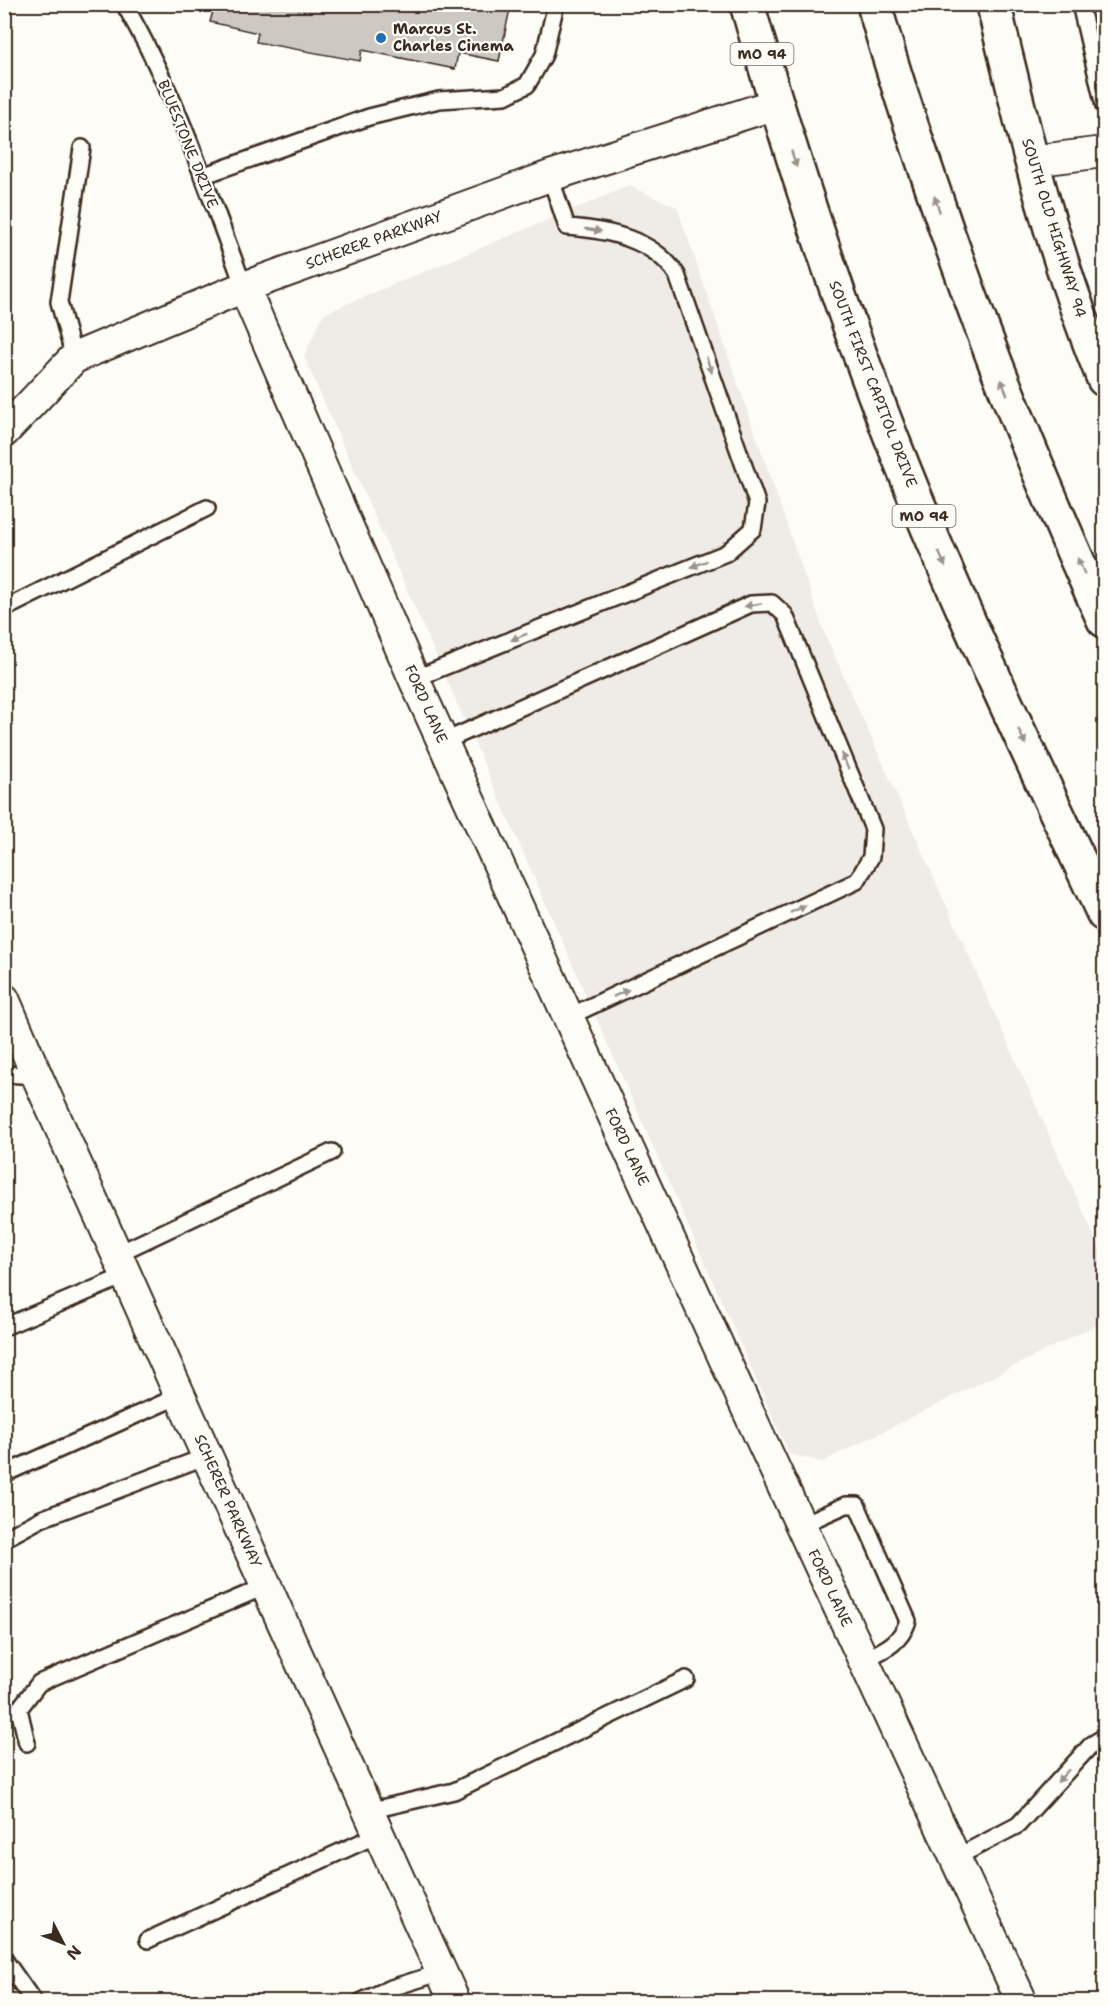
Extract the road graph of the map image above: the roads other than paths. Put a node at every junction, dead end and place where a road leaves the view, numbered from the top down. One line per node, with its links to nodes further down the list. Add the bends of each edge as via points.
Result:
1 (124, 4): 12 (lane, BLUESTONE DRIVE, via 146,41)
2 (556, 4): 12 (lane, via 544,55 526,85 506,96 440,100 369,117)
3 (747, 4): 7 (main road, SOUTH FIRST CAPITOL DRIVE / MO 94)
4 (874, 4): 21 (main road, one-way to 4, via 1006,391 961,273)
5 (994, 4): 11 (main road, SOUTH OLD HIGHWAY 94)
6 (1080, 4): 8 (lane)
7 (776, 104): 13 (street, SCHERER PARKWAY); 24 (main road, SOUTH FIRST CAPITOL DRIVE / MO 94, one-way to 24, via 833,280 897,452 970,624)
8 (1104, 106)
9 (82, 148): 16 (lane, via 59,302)
10 (1104, 152): 11 (street)
11 (1031, 161): 15 (main road, SOUTH OLD HIGHWAY 94, via 1043,206)
12 (202, 176): 14 (lane, BLUESTONE DRIVE)
13 (550, 176): 14 (street, SCHERER PARKWAY); 22 (lane, one-way to 22, via 567,227 596,229 635,240 668,261 677,275 757,503 753,529 726,553)
14 (244, 287): 16 (street, SCHERER PARKWAY); 22 (street, FORD LANE)
15 (1097, 342): 17 (main road, SOUTH OLD HIGHWAY 94)
16 (74, 358): 18 (street, SCHERER PARKWAY)
17 (1104, 379)
18 (4, 432)
19 (207, 508): 20 (lane)
20 (4, 609)
21 (1104, 620)
22 (414, 679): 23 (street, FORD LANE)
23 (443, 742): 26 (street, FORD LANE); 26 (lane, one-way to 23, via 857,881 871,857 873,829 785,615 771,603 751,604)
24 (1104, 914)
25 (4, 999): 28 (street, SCHERER PARKWAY)
26 (568, 1017): 35 (street, FORD LANE)
27 (4, 1074): 28 (lane)
28 (37, 1076): 30 (street, SCHERER PARKWAY)
29 (332, 1152): 30 (lane)
30 (122, 1264): 31 (lane); 32 (street, SCHERER PARKWAY)
31 (4, 1327)
32 (181, 1395): 33 (street, SCHERER PARKWAY); 34 (lane)
33 (207, 1456): 36 (lane, via 41,1519); 37 (street, SCHERER PARKWAY)
34 (4, 1474)
35 (801, 1525): 38 (street, FORD LANE); 38 (lane, via 846,1505 857,1505 908,1621 904,1634 889,1648)
36 (4, 1539)
37 (266, 1586): 41 (lane, via 39,1683 19,1709); 42 (street, SCHERER PARKWAY)
38 (863, 1660): 43 (street, FORD LANE)
39 (686, 1679): 42 (lane, via 454,1791)
40 (1104, 1737): 43 (lane, one-way to 43, via 1091,1744 1018,1825)
41 (27, 1743)
42 (374, 1823): 44 (lane); 46 (street, SCHERER PARKWAY)
43 (955, 1858): 50 (street, FORD LANE)
44 (148, 1940)
45 (4, 1959): 47 (lane)
46 (442, 1972): 48 (lane); 49 (street, SCHERER PARKWAY)
47 (34, 2001)
48 (360, 2001)
49 (455, 2001)
50 (1022, 2001)

